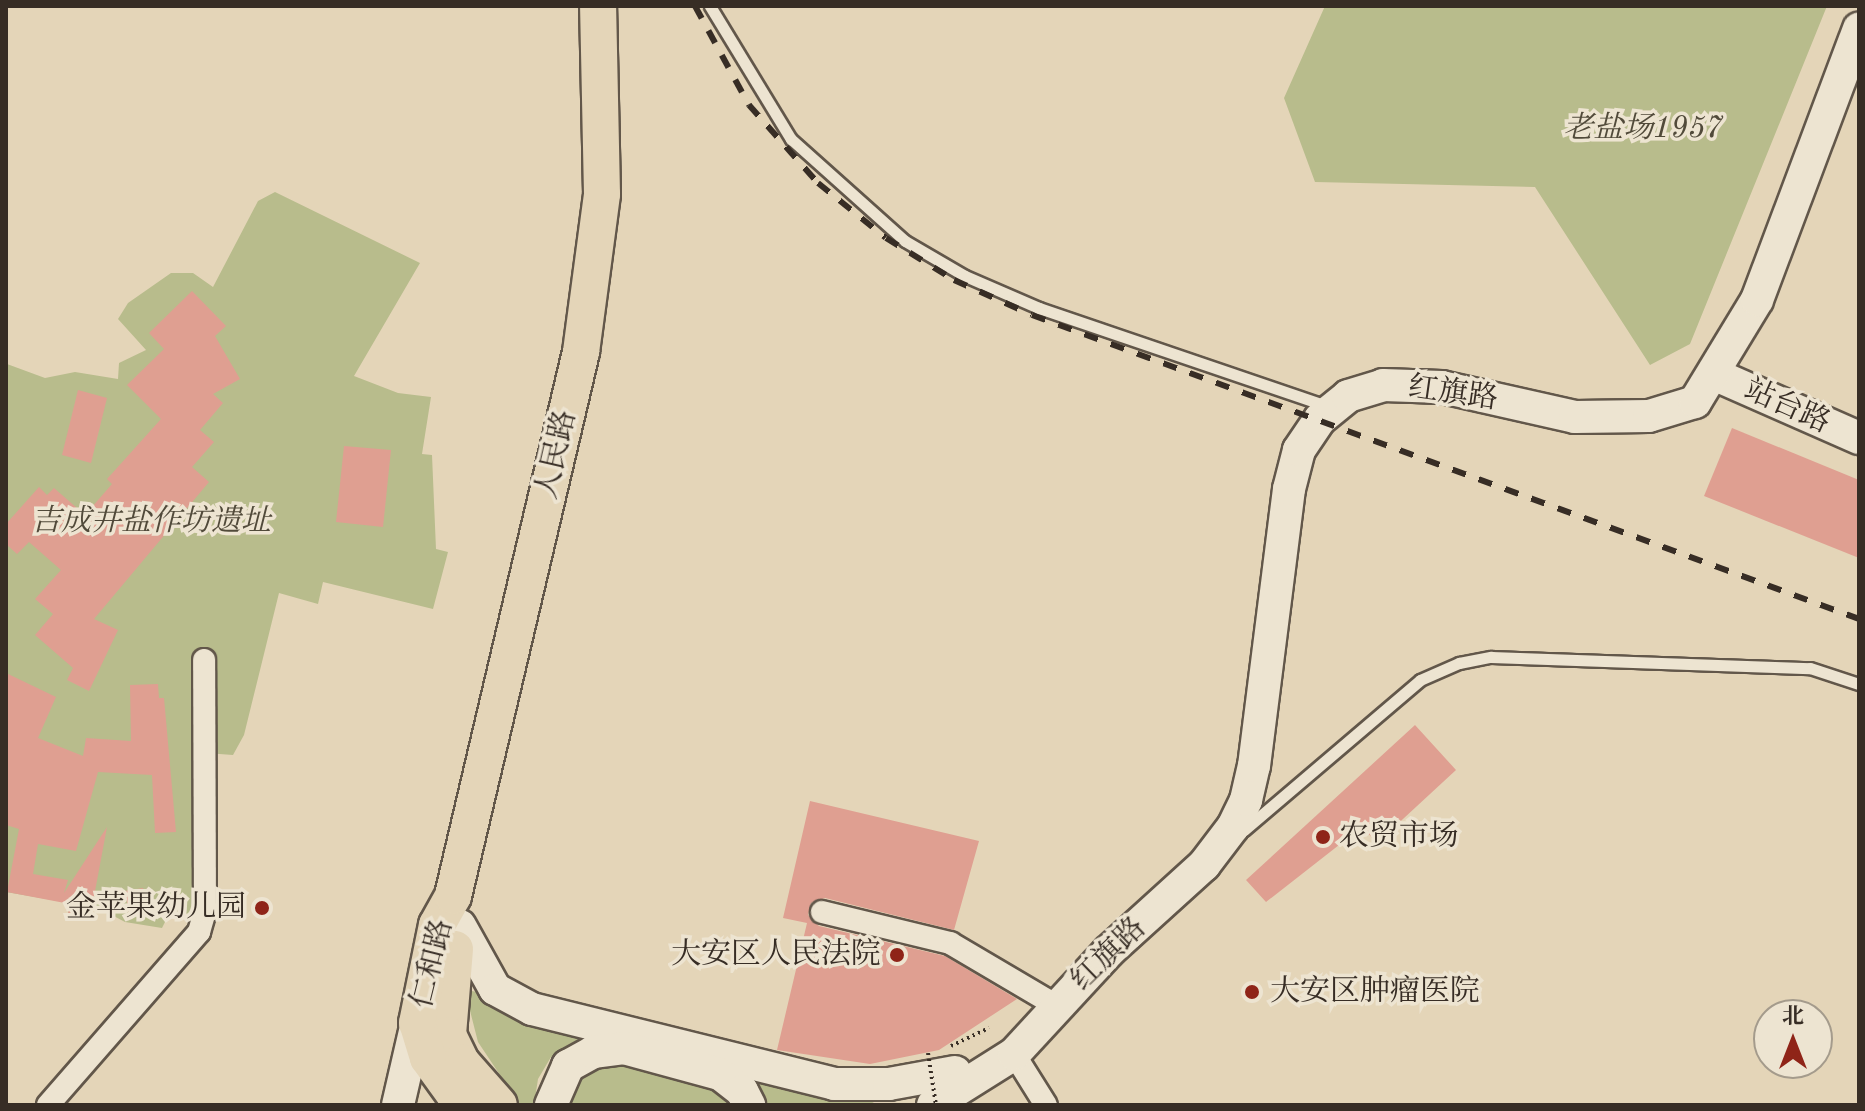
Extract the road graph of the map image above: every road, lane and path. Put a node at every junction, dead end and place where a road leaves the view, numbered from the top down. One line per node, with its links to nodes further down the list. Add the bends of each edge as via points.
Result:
1 (598, 6): 10 (main road, 人民路, via 602,194 581,352)
2 (710, 6): 5 (lane, via 791,139 905,241 965,276 1039,308)
3 (1859, 28): 4 (street, 红旗路, via 1757,300)
4 (1716, 375): 5 (street, 红旗路, via 1695,402 1649,416 1575,417 1442,387 1383,385 1348,396); 6 (street, 站台路)
5 (1334, 408): 9 (street, 红旗路, via 1299,450 1289,489 1246,800)
6 (1859, 438)
7 (204, 660): 18 (street, via 205,911 199,932)
8 (1859, 684): 9 (lane, via 1810,668 1491,657 1459,663 1420,680)
9 (1204, 865): 12 (street, 红旗路)
10 (456, 911): 13 (main road, 仁和路, via 437,925); 17 (street, via 495,989 532,1009 834,1084 889,1084); 21 (main road, 仁和路, via 448,1035 461,1062)
11 (822, 912): 12 (street, via 950,943)
12 (1057, 1006): 15 (street, 红旗路)
13 (417, 1023): 19 (street); 20 (main road, 仁和路, via 428,1058)
14 (989, 1028): 25 (path, bridge, via 928,1053)
15 (1033, 1028): 16 (street); 17 (street)
16 (1014, 1054): 25 (street); 26 (street)
17 (955, 1072): 24 (street)
18 (48, 1105)
19 (398, 1105)
20 (462, 1105)
21 (499, 1105)
22 (551, 1105): 23 (street, via 568,1066 593,1052 624,1048 720,1074 742,1091)
23 (749, 1105)
24 (894, 1105)
25 (934, 1105)
26 (1046, 1105)

